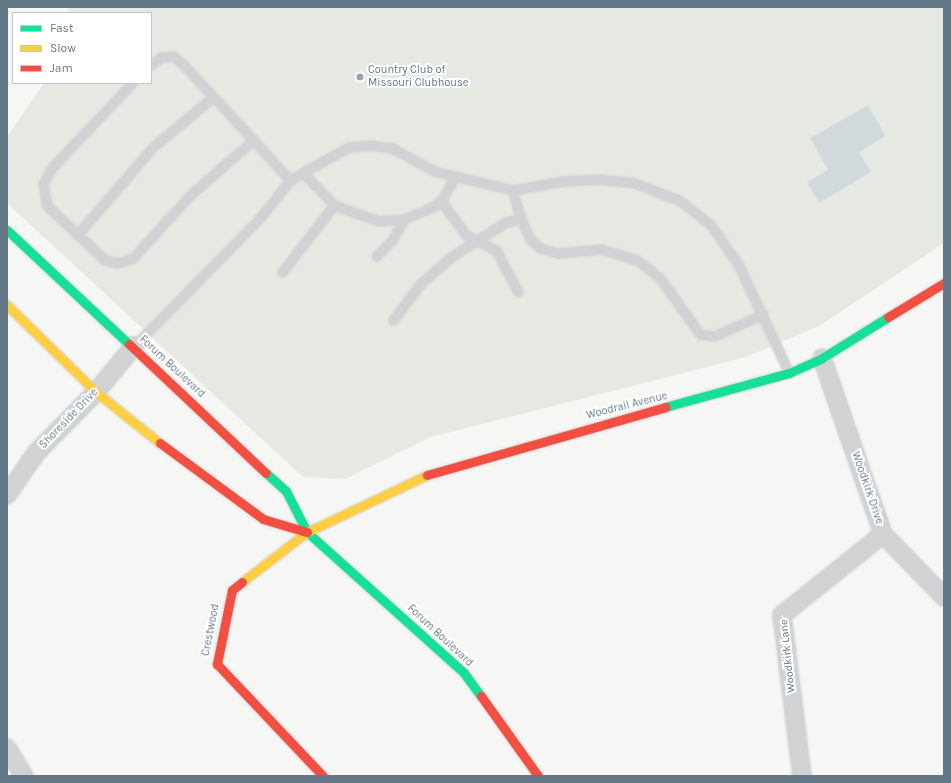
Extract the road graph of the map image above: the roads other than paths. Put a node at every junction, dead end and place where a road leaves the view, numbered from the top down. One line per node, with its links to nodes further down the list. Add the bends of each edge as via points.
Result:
1 (152, 64): 3 (lane, via 161,57 173,56)
2 (131, 84): 14 (lane, via 53,166 43,184 46,206)
3 (213, 97): 4 (lane); 14 (lane, via 153,147)
4 (253, 140): 7 (lane); 14 (lane, via 190,195 133,258 118,263 105,260)
5 (303, 173): 6 (lane, via 348,147 371,145 392,148 434,171); 7 (lane); 10 (lane)
6 (455, 177): 8 (lane); 9 (lane)
7 (290, 180): 23 (lane, via 259,219)
8 (512, 190): 12 (lane); 21 (lane, via 563,181 598,179 634,183 679,200 710,224 738,264)
9 (441, 201): 11 (lane); 15 (lane, via 466,235)
10 (334, 205): 11 (lane, via 378,221); 17 (lane)
11 (404, 218): 16 (lane, via 392,240)
12 (521, 219): 15 (lane, via 506,222); 21 (lane, via 530,240 547,252 601,249 637,260 659,277 695,329 706,337)
13 (7, 230): 23 (street, Forum Boulevard)
14 (77, 235)
15 (480, 239): 19 (lane, via 496,250); 22 (lane, via 452,256 421,283)
16 (376, 256)
17 (282, 272)
18 (944, 283): 24 (street, Woodrail Avenue)
19 (518, 292)
20 (7, 305): 26 (street, Forum Boulevard)
21 (763, 314): 25 (lane)
22 (393, 320)
23 (134, 346): 26 (street, Shoreside Drive); 28 (street, Forum Boulevard, via 286,491)
24 (822, 358): 25 (street, Woodrail Avenue); 29 (street, Woodkirk Drive)
25 (789, 373): 28 (street, Woodrail Avenue, via 447,467)
26 (96, 392): 27 (street, Shoreside Drive, via 36,453); 28 (street, Forum Boulevard, via 260,518)
27 (7, 495)
28 (307, 532): 33 (street, Crestwood, via 232,590 217,664); 34 (street, Forum Boulevard, via 464,673)
29 (883, 534): 30 (street, Woodkirk Drive); 35 (street, Woodkirk Lane, via 782,616)
30 (944, 597)
31 (7, 748): 32 (street)
32 (24, 776)
33 (323, 776)
34 (538, 776)
35 (802, 776)

